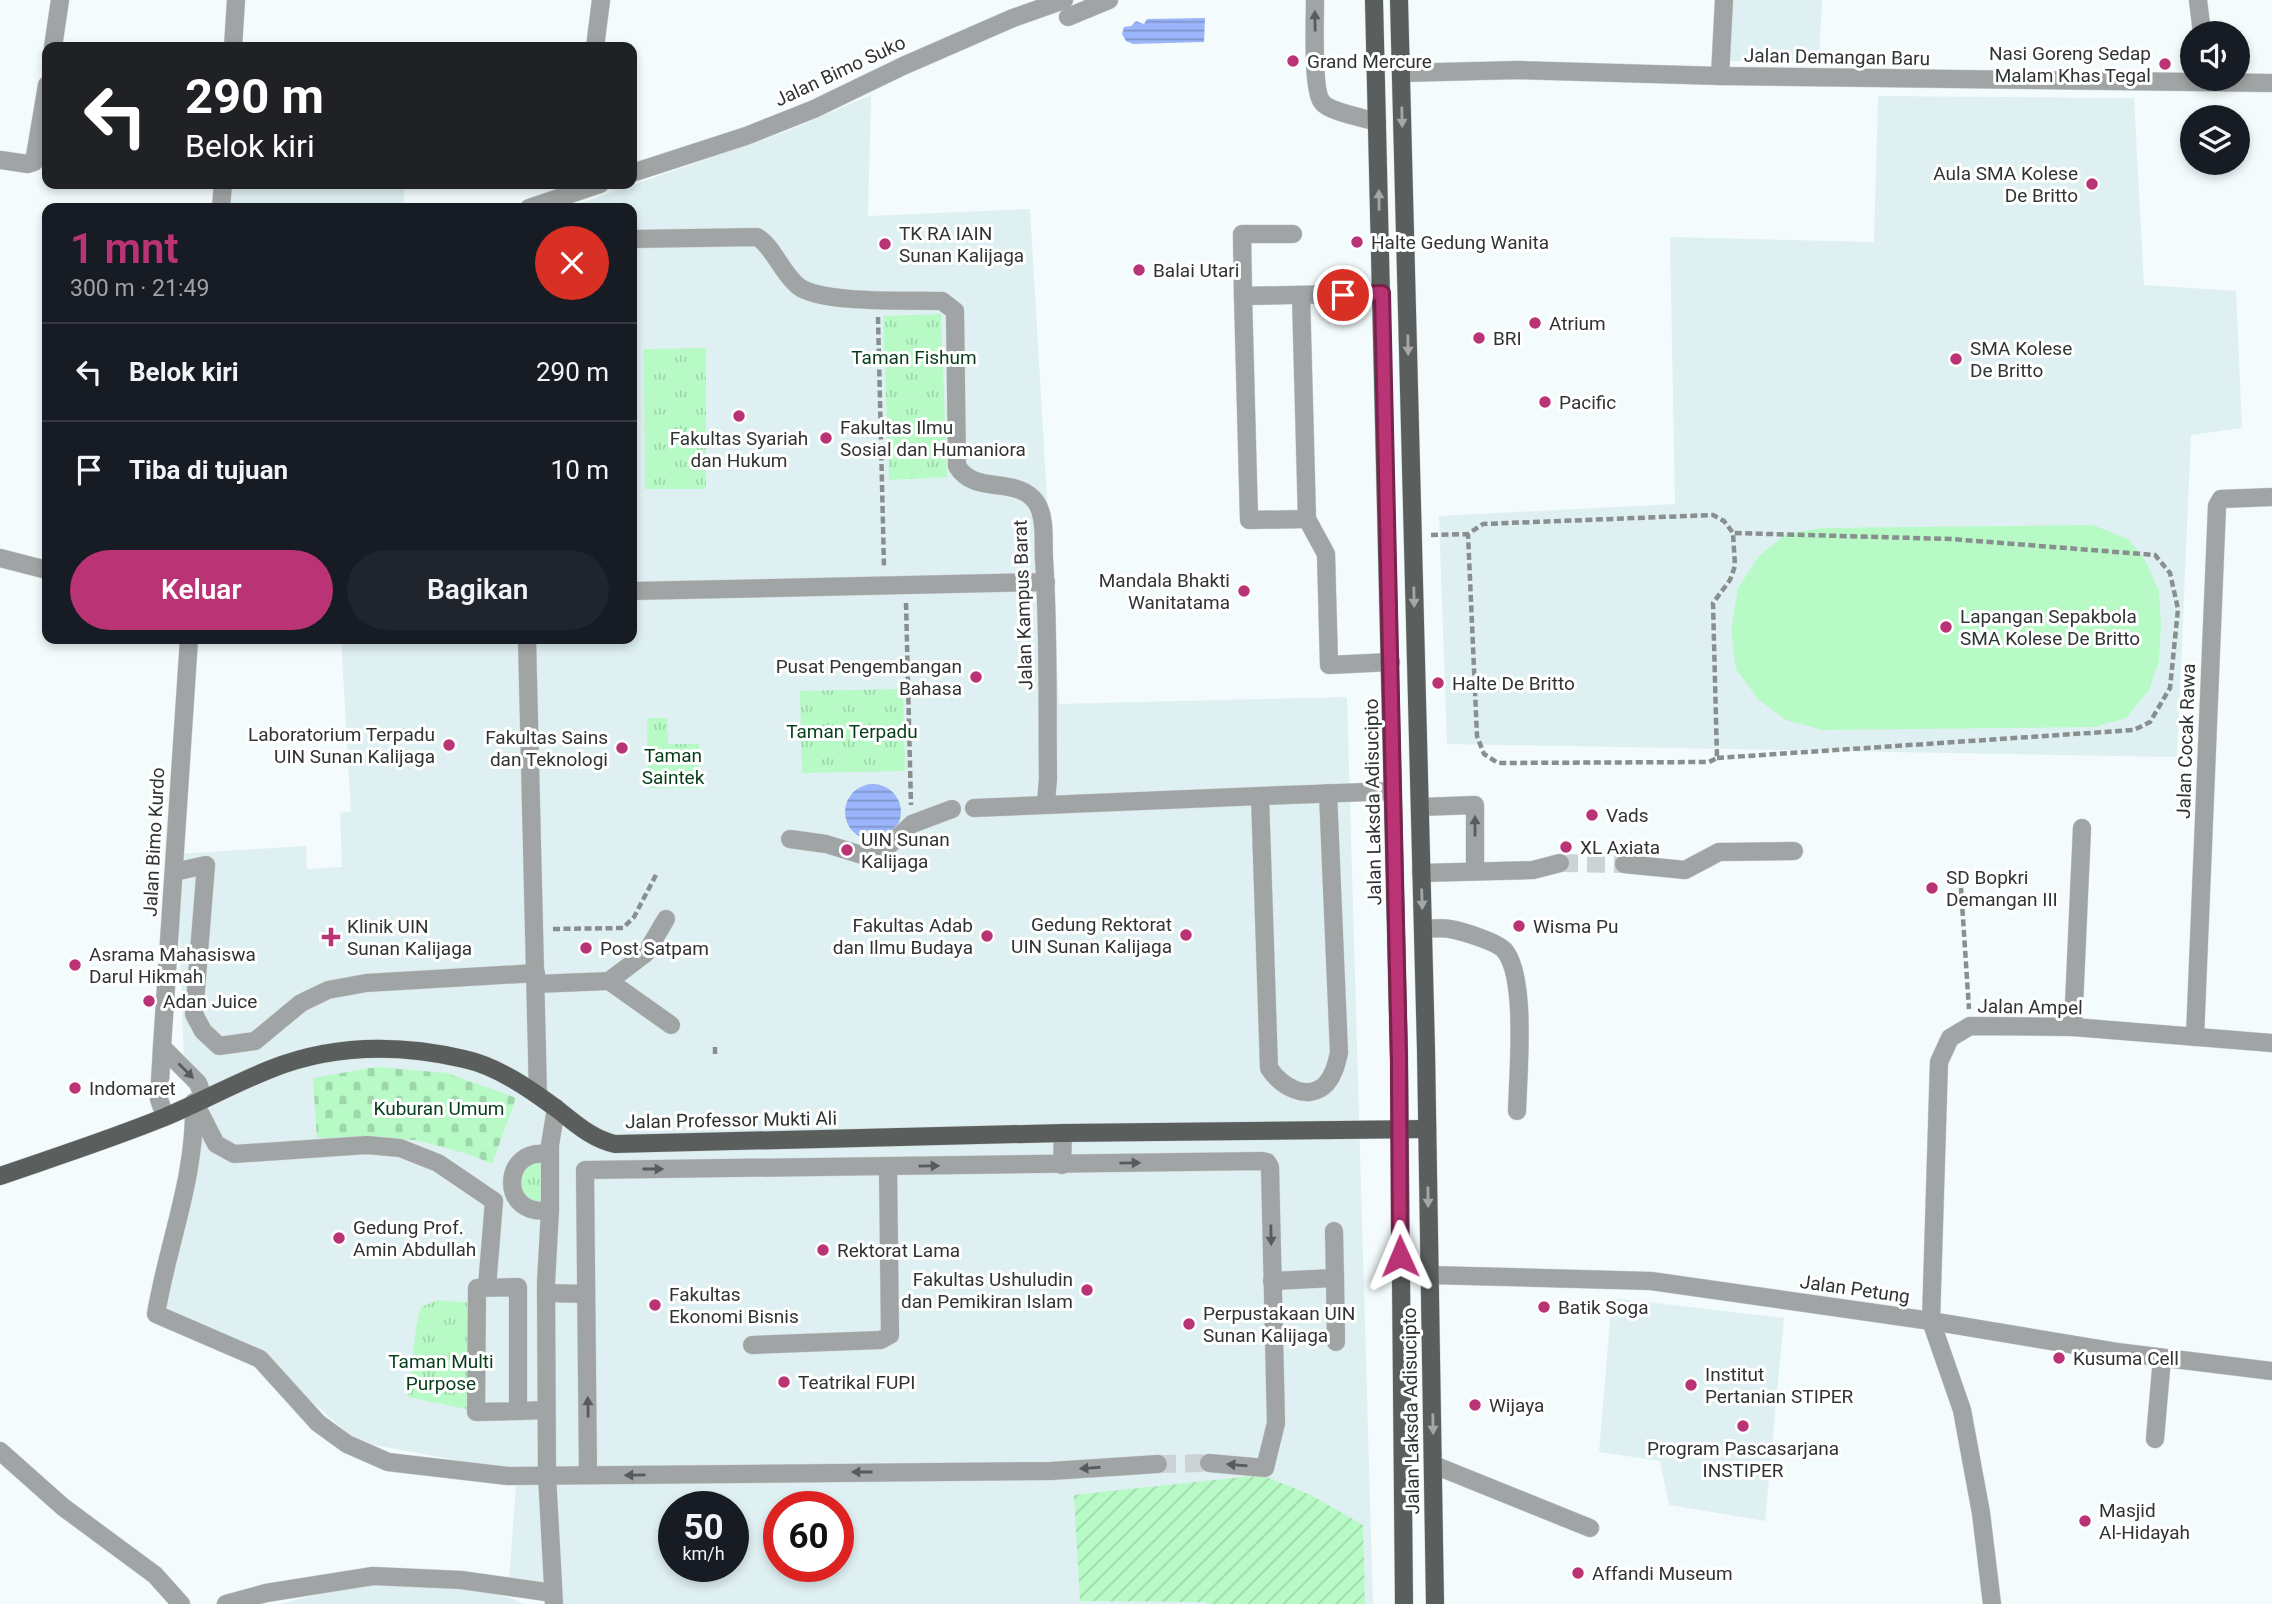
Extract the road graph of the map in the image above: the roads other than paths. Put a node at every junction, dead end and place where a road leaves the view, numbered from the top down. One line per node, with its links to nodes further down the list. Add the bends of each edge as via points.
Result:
1 (60, 0): 12 (street)
2 (236, 0): 13 (street)
3 (601, 0): 14 (street)
4 (1109, 0): 10 (street, Jalan Bimo Suko)
5 (1315, 0): 21 (street, one-way to 5, via 1328,107 1320,99)
6 (1374, 0): 21 (main road, Jalan Laksda Adisucipto)
7 (1399, 0): 15 (main road, Jalan Laksda Adisucipto)
8 (1724, 0): 16 (street)
9 (2198, 0): 11 (street)
10 (1066, 9): 23 (street, Jalan Bimo Suko, via 1013,18 814,109)
11 (2201, 21)
12 (54, 42)
13 (233, 42)
14 (596, 42)
15 (1401, 72): 16 (street, Jalan Demangan Baru); 35 (main road, Jalan Laksda Adisucipto, one-way to 35)
16 (1720, 76): 17 (street, Jalan Demangan Baru)
17 (2180, 80)
18 (2250, 82): 19 (street, Jalan Demangan Baru)
19 (2272, 83)
20 (42, 115): 22 (street, via 34,162)
21 (1377, 122): 28 (main road, Jalan Laksda Adisucipto, one-way to 21)
22 (0, 160)
23 (637, 171)
24 (573, 189): 25 (street)
25 (541, 203)
26 (1293, 234): 30 (street, via 1242,234)
27 (637, 239): 37 (street, Jalan Kampus Barat, via 757,237 800,288 822,296 942,301 955,311 957,466 971,481 1022,490 1034,499 1041,512)
28 (1382, 293): 29 (street); 36 (main road, Jalan Laksda Adisucipto)
29 (1301, 295): 30 (street); 32 (street)
30 (1243, 296): 32 (street, via 1249,520)
31 (2272, 497): 63 (street, Jalan Cocak Rawa, via 2221,499 2217,506)
32 (1307, 519): 41 (street, via 1326,554 1329,665)
33 (0, 558): 34 (street)
34 (42, 569)
35 (1414, 569): 36 (main road); 46 (main road, Jalan Laksda Adisucipto, one-way to 46)
36 (1388, 570): 41 (main road, Jalan Laksda Adisucipto)
37 (1046, 582): 38 (street); 45 (street, Jalan Kampus Barat)
38 (637, 591)
39 (189, 644): 55 (street, Jalan Bimo Kurdo)
40 (527, 644): 59 (street)
41 (1391, 662): 42 (main road, Jalan Laksda Adisucipto)
42 (1393, 791): 43 (street); 71 (main road, Jalan Laksda Adisucipto)
43 (1328, 793): 44 (street); 44 (street, via 1339,1054 1324,1087 1307,1091 1290,1089 1269,1068)
44 (1260, 796): 45 (street)
45 (1046, 804): 47 (street)
46 (1420, 807): 54 (street, one-way to 46, via 1475,805); 56 (main road, Jalan Laksda Adisucipto)
47 (974, 808)
48 (952, 809): 50 (street, via 912,824 884,850 862,855)
49 (2082, 828): 62 (street)
50 (790, 839)
51 (1794, 851): 53 (street, via 1719,852 1685,870)
52 (1560, 863): 54 (street, via 1534,870)
53 (1623, 864)
54 (1475, 871): 56 (street)
55 (174, 872): 59 (street, via 205,865 194,1014 219,1046 255,1041 301,1003 328,990 366,983); 65 (street, Jalan Bimo Kurdo)
56 (1421, 873): 58 (main road, Jalan Laksda Adisucipto, one-way to 58)
57 (666, 919): 60 (street, via 646,953)
58 (1423, 929): 69 (street, via 1450,929 1490,940 1504,950 1514,972 1519,1008); 72 (main road, Jalan Laksda Adisucipto)
59 (536, 978): 60 (street); 66 (street)
60 (609, 981): 61 (street)
61 (671, 1025)
62 (2073, 1027): 63 (street, Jalan Ampel); 88 (street, Jalan Ampel, via 1970,1026 1950,1038 1939,1062)
63 (2195, 1037): 64 (street, Jalan Ampel)
64 (2272, 1043)
65 (162, 1047): 67 (street, one-way to 67, via 198,1083); 70 (street, Jalan Bimo Kurdo, via 159,1099)
66 (538, 1096): 67 (main road, Jalan Professor Mukti Ali, via 492,1068 465,1059 377,1047 327,1052 272,1068); 68 (main road, Jalan Professor Mukti Ali)
67 (199, 1101): 70 (main road, Jalan Professor Mukti Ali); 79 (street, via 216,1144 234,1154 367,1145 400,1148 438,1163); 100 (street, via 177,1228 156,1314 260,1359 318,1423 347,1444 388,1462 509,1476)
68 (556, 1108): 73 (main road, Jalan Professor Mukti Ali, via 591,1135 615,1144); 74 (street)
69 (1517, 1111)
70 (166, 1116): 77 (main road, Jalan Professor Mukti Ali)
71 (1399, 1129): 72 (main road, Jalan Professor Mukti Ali); 73 (main road, Jalan Professor Mukti Ali); 106 (main road, Jalan Laksda Adisucipto)
72 (1427, 1129): 82 (main road, Jalan Laksda Adisucipto, one-way to 82)
73 (1063, 1133): 75 (street)
74 (550, 1155): 78 (street, via 533,1155 518,1164 512,1175); 80 (street)
75 (1062, 1165): 76 (street, one-way to 75); 84 (street, one-way to 84, via 1267,1162)
76 (888, 1166): 87 (street, one-way to 76, via 585,1170); 90 (street, via 890,1335 881,1340)
77 (0, 1175)
78 (513, 1193): 79 (street); 80 (street, via 524,1207)
79 (494, 1201): 85 (street)
80 (550, 1210): 86 (street)
81 (1334, 1231): 83 (street)
82 (1430, 1275): 88 (street, Jalan Petung, via 1651,1281); 99 (main road, Jalan Laksda Adisucipto, one-way to 99)
83 (1335, 1278): 84 (street); 89 (street)
84 (1272, 1281): 97 (street, one-way to 97, via 1276,1423 1265,1468)
85 (487, 1287): 94 (street, via 518,1287); 94 (street, via 477,1289 475,1412)
86 (546, 1293): 87 (street); 93 (street)
87 (586, 1294): 101 (street, one-way to 87)
88 (1931, 1321): 91 (street, Jalan Petung); 108 (street, via 1962,1410 1982,1513)
89 (1336, 1342)
90 (752, 1345)
91 (2162, 1358): 92 (street, Jalan Petung); 95 (street)
92 (2272, 1371)
93 (546, 1410): 94 (street); 100 (street)
94 (518, 1411)
95 (2155, 1439)
96 (0, 1451): 104 (street, via 62,1507 155,1575)
97 (1209, 1462)
98 (1158, 1464): 101 (street, one-way to 101, via 1051,1471)
99 (1434, 1465): 102 (street); 107 (main road, Jalan Laksda Adisucipto)
100 (547, 1475): 101 (street); 103 (street)
101 (588, 1475)
102 (1590, 1528)
103 (553, 1598): 105 (street, via 461,1580 373,1576)
104 (181, 1604)
105 (226, 1604)
106 (1404, 1604)
107 (1435, 1604)
108 (1992, 1604)

